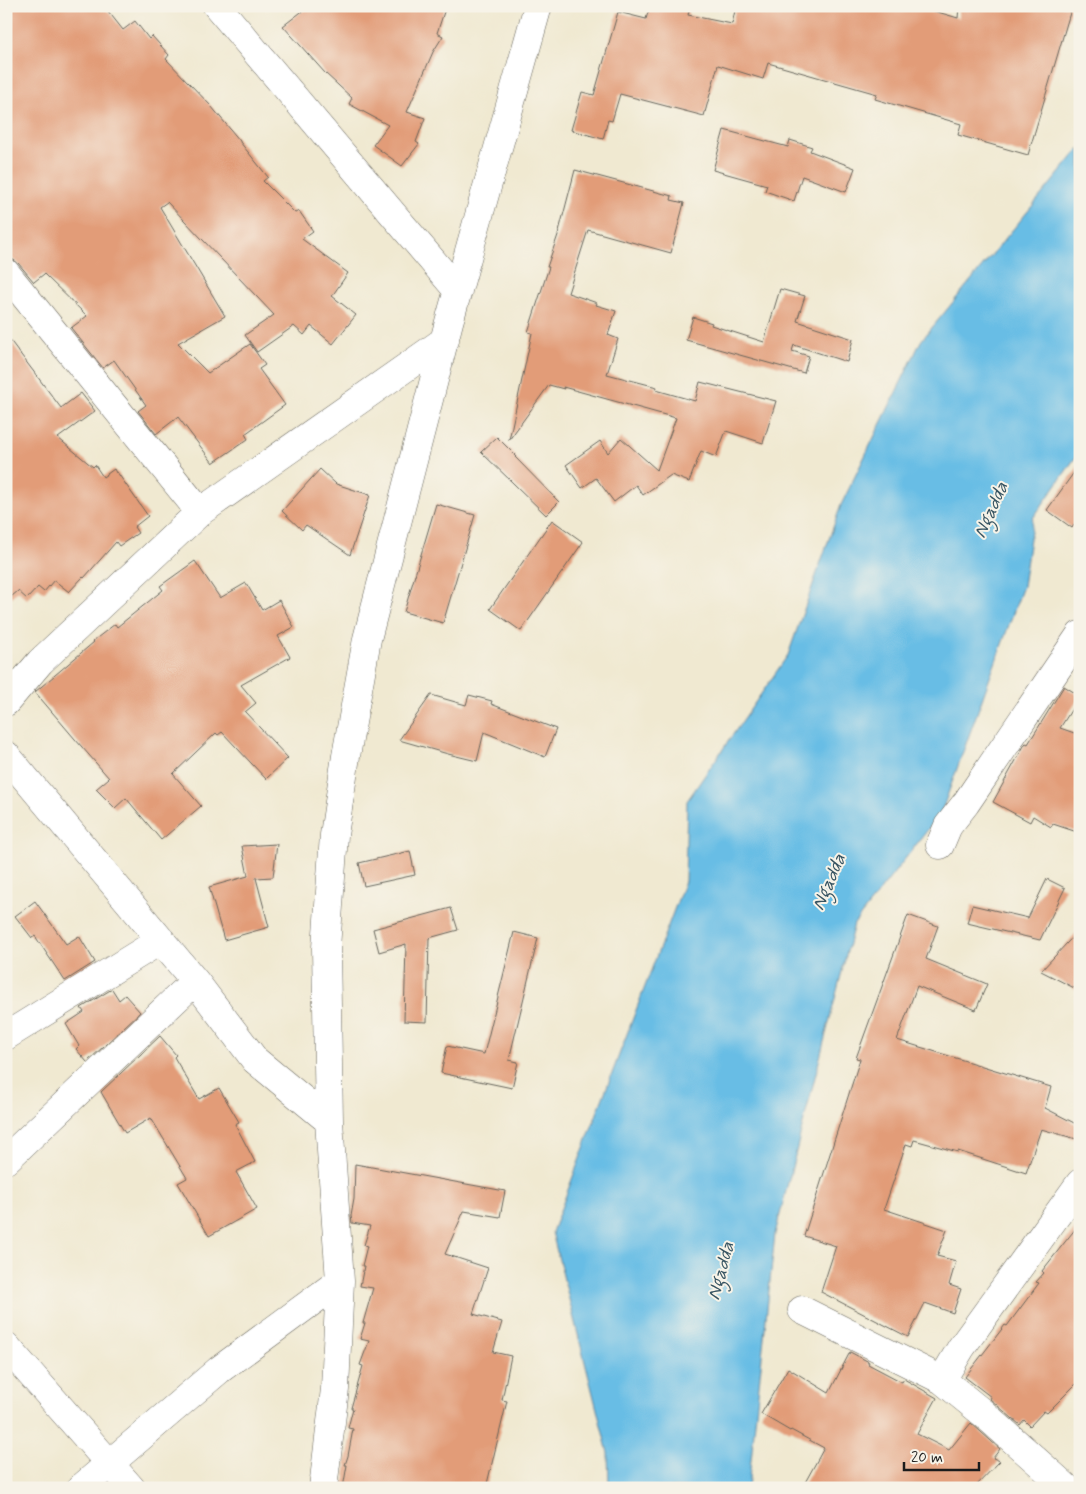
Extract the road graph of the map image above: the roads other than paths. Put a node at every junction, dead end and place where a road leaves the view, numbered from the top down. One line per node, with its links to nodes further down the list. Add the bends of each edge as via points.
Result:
1 (217, 6): 4 (street)
2 (538, 6): 4 (street)
3 (6, 273): 6 (street)
4 (458, 291): 5 (street)
5 (445, 340): 6 (street); 14 (street, via 367,639 334,835 326,948)
6 (200, 512): 8 (street, via 40,662)
7 (1080, 635): 10 (street, via 948,826)
8 (6, 702)
9 (6, 755): 11 (street)
10 (940, 845)
11 (161, 940): 12 (street); 13 (street)
12 (195, 980): 14 (street, via 255,1060); 15 (street)
13 (6, 1036)
14 (329, 1121): 17 (street)
15 (6, 1160)
16 (1080, 1183): 20 (street, via 961,1348)
17 (340, 1280): 21 (street, via 219,1370); 24 (street, via 335,1389)
18 (802, 1310): 20 (street)
19 (6, 1346): 21 (street)
20 (942, 1380): 25 (street)
21 (110, 1464): 22 (street); 23 (street)
22 (82, 1488)
23 (132, 1488)
24 (323, 1488)
25 (1067, 1488)

